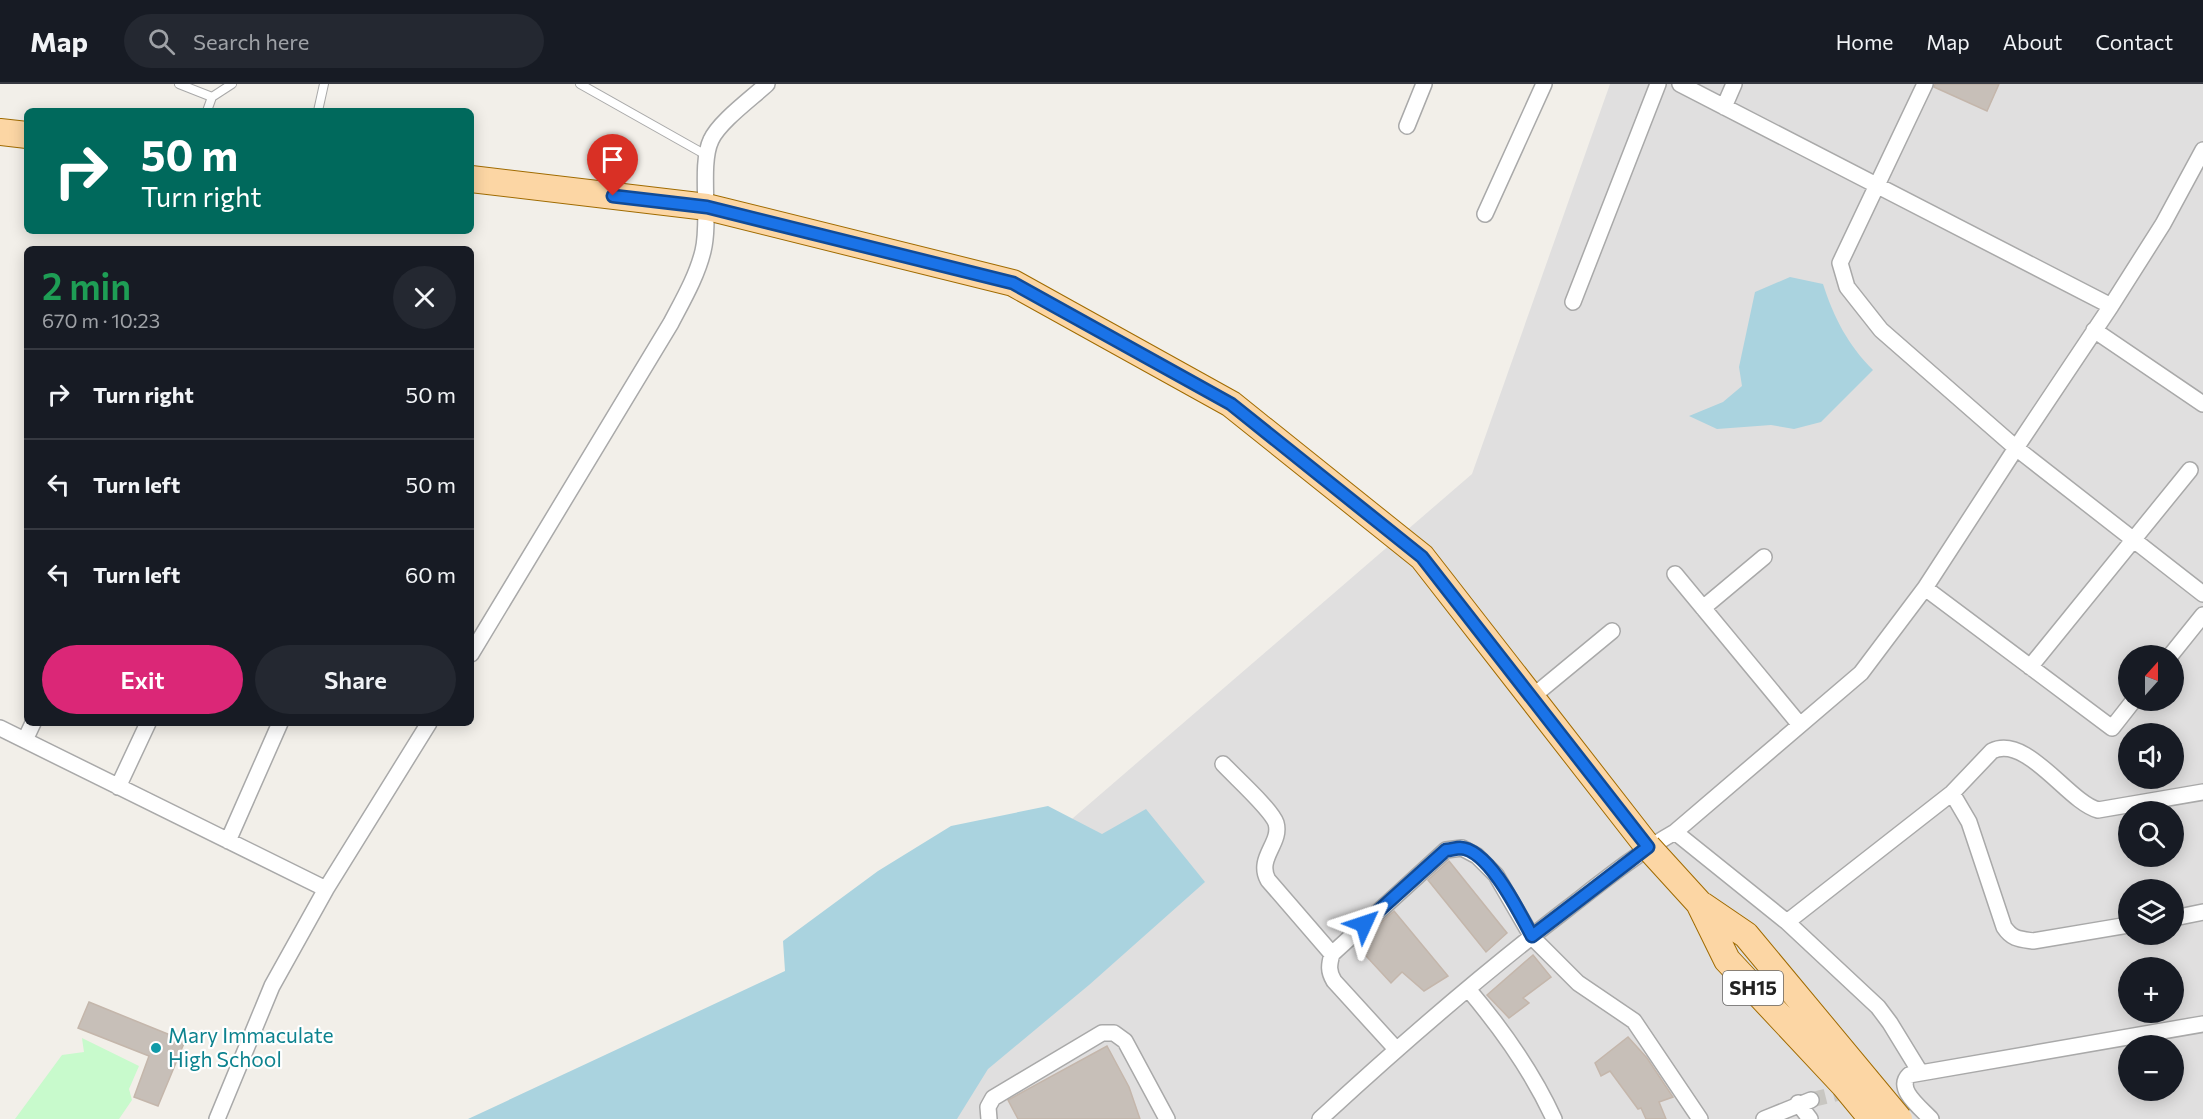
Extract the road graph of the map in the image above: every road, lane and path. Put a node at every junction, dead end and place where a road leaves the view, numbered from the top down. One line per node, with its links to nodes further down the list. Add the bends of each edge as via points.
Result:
1 (179, 84): 12 (lane)
2 (232, 84): 12 (lane)
3 (324, 84): 15 (lane)
4 (580, 84): 20 (lane)
5 (767, 84): 20 (street, via 719,128)
6 (1424, 84): 16 (street)
7 (1544, 84): 24 (street)
8 (1658, 84): 25 (street)
9 (1680, 84): 13 (street)
10 (1734, 84): 13 (street)
11 (1925, 84): 22 (street)
12 (212, 97): 14 (lane)
13 (1724, 107): 22 (street)
14 (208, 108)
15 (319, 108)
16 (1407, 126)
17 (0, 132): 18 (main road)
18 (24, 135)
19 (2203, 150): 26 (street, via 2163,224)
20 (706, 155): 23 (street)
21 (474, 179): 23 (main road, SH15)
22 (1878, 186): 26 (street); 29 (street, via 1840,263 1847,287 1881,330)
23 (707, 207): 40 (street, via 703,250 671,323); 42 (main road, SH15, via 1013,283 1231,404 1422,557)
24 (1485, 214)
25 (1573, 302)
26 (2111, 306): 27 (street)
27 (2094, 330): 28 (street); 29 (street)
28 (2203, 404)
29 (2016, 448): 31 (street); 34 (street)
30 (2190, 470): 31 (street)
31 (2133, 540): 35 (street); 41 (street)
32 (1764, 557): 36 (street)
33 (1675, 574): 36 (street)
34 (1925, 588): 41 (street); 44 (street, via 1861,673)
35 (2203, 594)
36 (1703, 608): 44 (street)
37 (2203, 615): 39 (street)
38 (1612, 631): 42 (street)
39 (2179, 645)
40 (474, 649)
41 (2030, 667): 43 (street, via 2112,728)
42 (1532, 697): 57 (main road, SH15)
43 (2125, 711)
44 (1800, 725): 55 (street)
45 (32, 726): 50 (street)
46 (147, 726): 52 (street)
47 (279, 726): 56 (street)
48 (427, 726): 58 (street)
49 (0, 728): 50 (street)
50 (25, 740): 52 (street)
51 (1223, 764): 63 (street, via 1276,824 1263,872)
52 (118, 787): 56 (street)
53 (2203, 792): 54 (street, via 2092,809 2047,770 2007,747 1992,751)
54 (1952, 793): 60 (street); 61 (street, via 1969,822 2010,936 2033,941)
55 (1675, 832): 57 (street); 60 (street)
56 (228, 841): 58 (street)
57 (1648, 847): 59 (main road, SH15, bridge); 62 (street)
58 (326, 889): 69 (street, via 272,986)
59 (1699, 903): 77 (main road, SH15, bridge, via 1727,960); 78 (main road, SH15, bridge, via 1746,935)
60 (1787, 922): 67 (street, via 1878,1007)
61 (2118, 927)
62 (1532, 936): 63 (street, via 1496,874 1462,848 1446,850); 64 (street); 74 (street, via 1578,983 1634,1021)
63 (1332, 954): 66 (street, via 1329,973 1334,981)
64 (1468, 989): 66 (street); 73 (street, via 1500,1027)
65 (2203, 1024): 67 (street)
66 (1396, 1049): 72 (street)
67 (1914, 1074): 68 (street, via 1887,1089); 79 (street, via 1905,1079 1906,1092)
68 (1863, 1087)
69 (217, 1119)
70 (989, 1119): 71 (street, via 988,1107 993,1098 1102,1033 1114,1033 1125,1041)
71 (1167, 1119)
72 (1320, 1119)
73 (1554, 1119)
74 (1700, 1119)
75 (1764, 1119): 76 (street, via 1804,1101)
76 (1810, 1119)
77 (1872, 1119)
78 (1899, 1119)
79 (1931, 1119)

